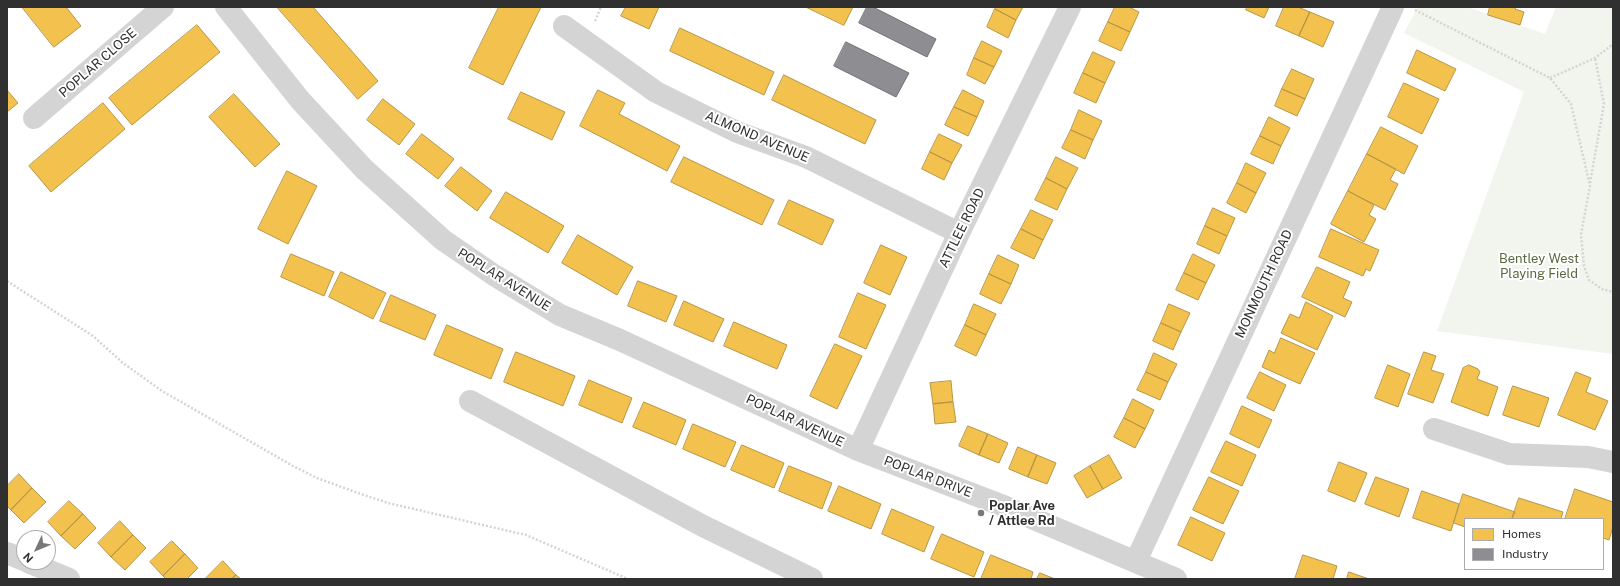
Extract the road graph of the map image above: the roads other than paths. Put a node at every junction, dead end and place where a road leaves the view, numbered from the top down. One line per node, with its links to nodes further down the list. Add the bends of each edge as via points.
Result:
1 (163, 7): 6 (street, POPLAR CLOSE)
2 (226, 7): 10 (street, POPLAR AVENUE, via 300,100 364,169 443,240 560,315)
3 (1070, 7): 7 (street, ATTLEE ROAD)
4 (1394, 8): 12 (street, MONMOUTH ROAD)
5 (564, 26): 7 (street, ALMOND AVENUE, via 656,92 737,132 806,157)
6 (34, 118)
7 (959, 233): 10 (street, ATTLEE ROAD)
8 (470, 401): 15 (street, via 703,526)
9 (1434, 430): 11 (street, via 1509,454 1588,458)
10 (858, 450): 12 (street, POPLAR DRIVE)
11 (1613, 462)
12 (1136, 561): 16 (street, POPLAR DRIVE)
13 (47, 570): 14 (street)
14 (69, 579)
15 (812, 579)
16 (1176, 579)

